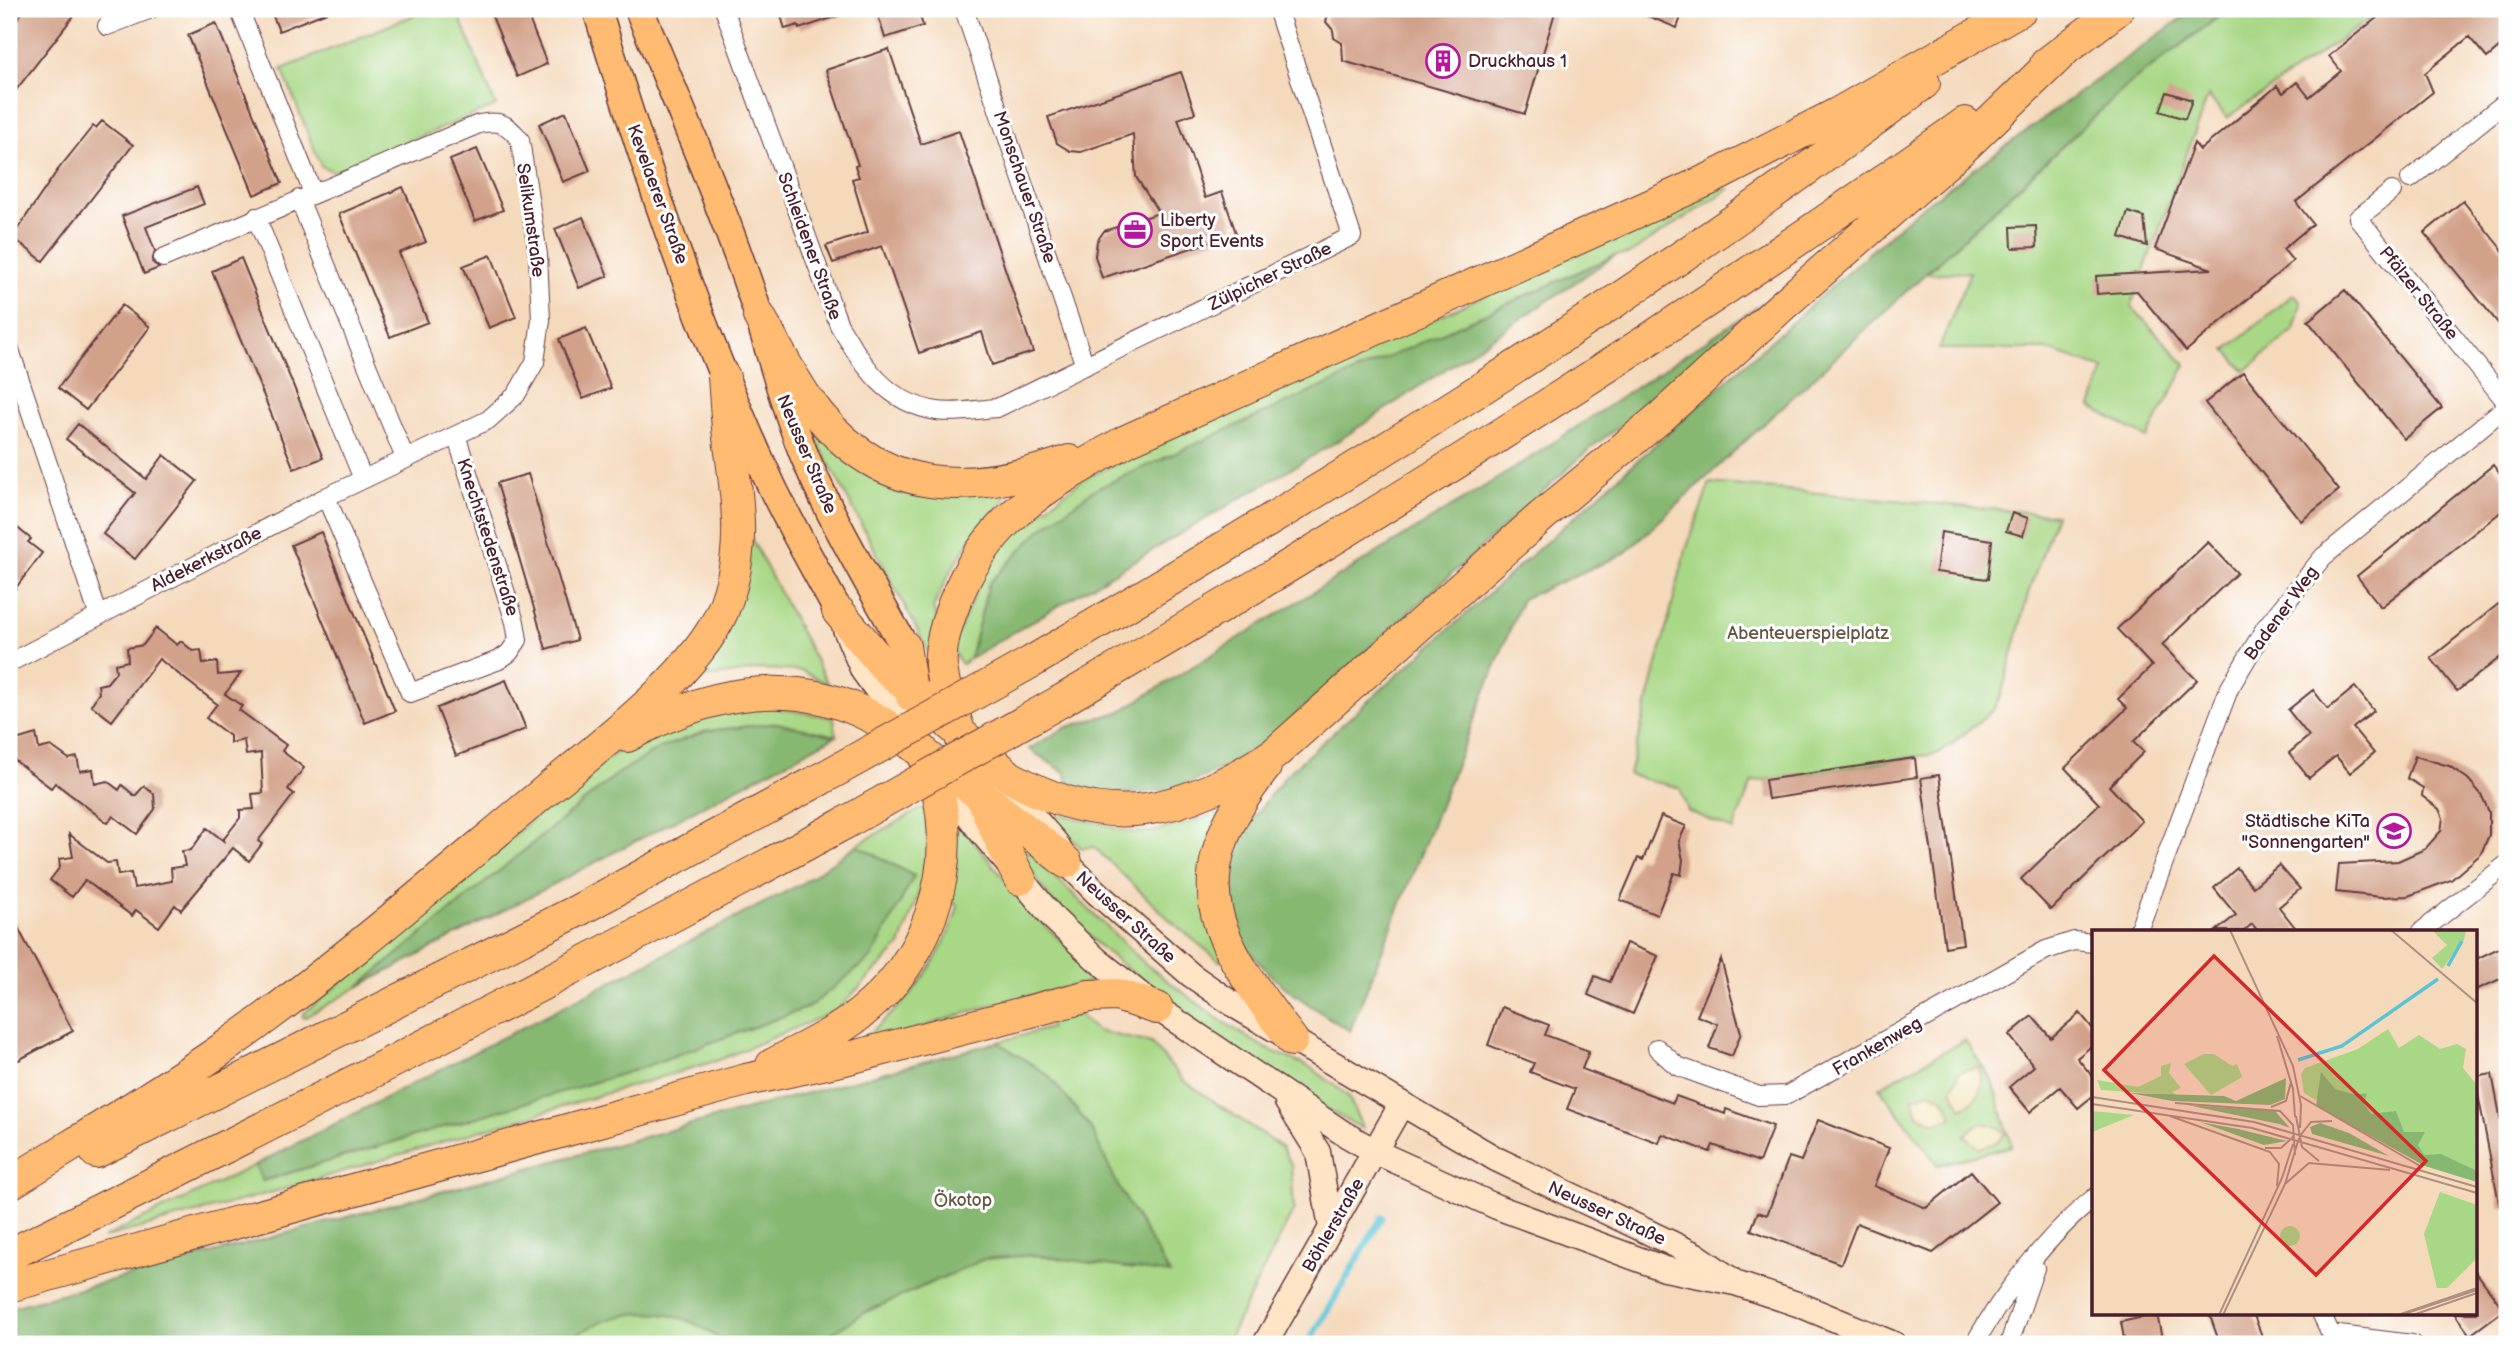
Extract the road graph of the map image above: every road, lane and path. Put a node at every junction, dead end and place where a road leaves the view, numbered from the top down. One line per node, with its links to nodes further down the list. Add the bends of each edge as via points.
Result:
1 (151, 9): 10 (street)
2 (239, 9): 15 (street)
3 (597, 9): 21 (main road, Kevelaerer Straße, via 631,122)
4 (639, 9): 18 (main road)
5 (724, 9): 20 (street, Schleidener Straße, via 839,325 867,371 900,399 939,412 998,408)
6 (964, 9): 20 (street, Monschauer Straße)
7 (1277, 9): 20 (street, Zülpicher Straße, via 1352,236)
8 (2022, 9): 24 (highway, via 1712,178); 52 (highway, bridge, via 1751,210 1260,528 1033,661 576,911)
9 (2118, 9): 11 (highway)
10 (107, 26)
11 (2063, 52): 35 (highway, via 1963,148 1662,416); 56 (highway, bridge, via 1878,185 1567,394 1286,570 845,823 587,963)
12 (2507, 101): 13 (street)
13 (2410, 179)
14 (2392, 191): 22 (street, Pfälzer Straße, via 2358,218)
15 (306, 196): 16 (street); 23 (street, Selikumstraße, via 480,124 496,120 510,126 520,140 538,255 541,313 536,362 516,395 488,420); 25 (street)
16 (256, 218): 17 (street); 26 (street)
17 (163, 258)
18 (759, 316): 24 (highway, via 808,401 830,428 879,465 916,480 957,485 1011,480); 30 (main road, Neusser Straße, via 781,395 806,459)
19 (9, 347): 29 (street)
20 (1085, 366)
21 (724, 377): 28 (main road, Neusser Straße, via 774,490); 36 (highway, via 740,524 732,585 721,615 683,669)
22 (2507, 404): 41 (street, Badener Weg, via 2323,557 2265,628 2229,689)
23 (456, 435): 25 (street, Selikumstraße); 27 (street, Knechtstedenstraße, via 515,622 518,640 499,660 410,693)
24 (1126, 442): 33 (highway, via 1023,506 991,535 965,573 949,617 940,664)
25 (405, 458): 26 (street, Aldekerkstraße)
26 (363, 479): 27 (street, Aldekerkstraße)
27 (326, 497): 29 (street, Aldekerkstraße)
28 (838, 611): 32 (highway, via 884,666); 34 (main road, Neusser Straße, via 863,671)
29 (98, 614): 31 (street, Aldekerkstraße)
30 (904, 646): 32 (highway); 33 (main road, Neusser Straße)
31 (9, 663)
32 (911, 688): 33 (highway); 34 (highway)
33 (960, 732): 35 (highway, via 1027,787 1072,804 1107,810 1153,809 1192,800); 37 (highway); 38 (main road, Neusser Straße, via 1056,843)
34 (923, 753): 36 (highway, via 888,726 841,704 755,692 716,698 671,713); 37 (highway); 40 (main road, Neusser Straße); 47 (highway, via 939,793 945,842 935,908 920,943 898,977 857,1016)
35 (1274, 754): 45 (highway, via 1227,824 1215,858 1212,890 1217,922 1228,948)
36 (580, 762): 51 (highway, via 381,928 226,1046)
37 (978, 792): 38 (highway); 40 (highway)
38 (1066, 862): 45 (main road, Neusser Straße, via 1191,975)
39 (2507, 864): 42 (street)
40 (1020, 879): 44 (main road, Neusser Straße, via 1055,920)
41 (2138, 930)
42 (2423, 930)
43 (2092, 943): 46 (street, Frankenweg, via 2074,941 2046,950 1787,1095 1759,1096 1677,1066)
44 (1157, 1008): 47 (highway, via 1117,995 1089,996); 48 (main road, Neusser Straße)
45 (1292, 1041): 49 (main road, Neusser Straße)
46 (1657, 1048)
47 (746, 1080): 58 (highway)
48 (1283, 1095): 50 (main road, Neusser Straße); 54 (main road, via 1318,1152)
49 (1401, 1105): 50 (main road, Böhlerstraße); 57 (main road, Neusser Straße, via 1555,1189 1696,1255)
50 (1376, 1152): 54 (main road, Böhlerstraße); 57 (main road, Neusser Straße, via 1497,1207 1665,1269)
51 (9, 1184)
52 (9, 1195)
53 (2092, 1200): 55 (street, via 2074,1213)
54 (1331, 1228): 60 (main road, Böhlerstraße)
55 (2040, 1254): 62 (street, via 1992,1312); 63 (street)
56 (9, 1255)
57 (1735, 1283): 61 (main road, Neusser Straße)
58 (9, 1286)
59 (2321, 1314): 64 (street, via 2330,1334)
60 (1265, 1344)
61 (1894, 1344)
62 (1974, 1344)
63 (2009, 1344)
64 (2412, 1344)

